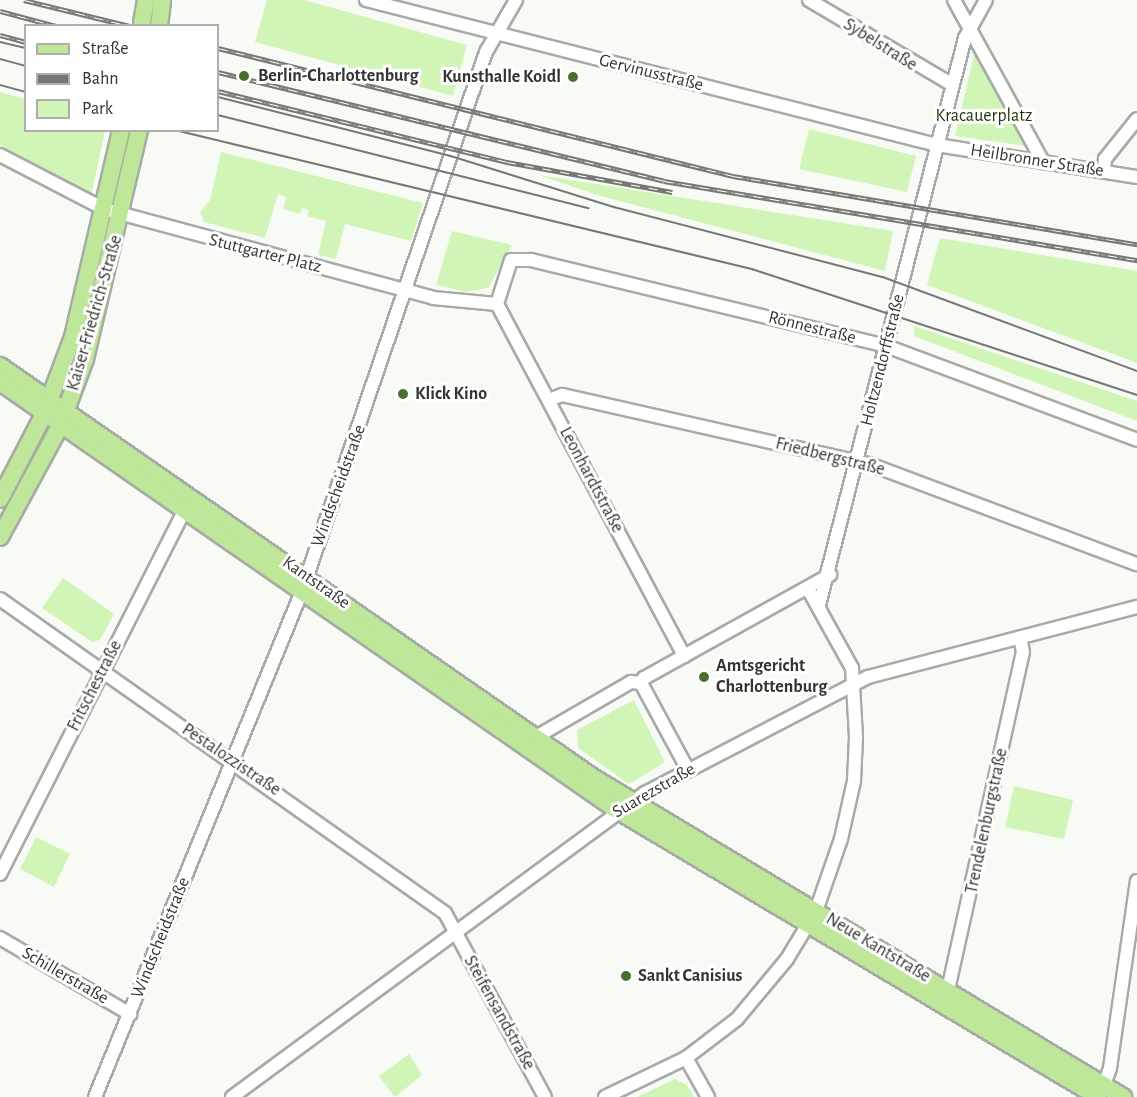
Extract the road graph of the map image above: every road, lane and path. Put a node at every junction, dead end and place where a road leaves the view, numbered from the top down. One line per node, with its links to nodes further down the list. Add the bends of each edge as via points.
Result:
1 (146, 0): 8 (main road)
2 (162, 0): 8 (main road)
3 (366, 0): 10 (street, Gervinusstraße)
4 (516, 0): 10 (street, Windscheidstraße)
5 (809, 0): 11 (street, Sybelstraße)
6 (986, 0): 9 (street)
7 (955, 1): 9 (street)
8 (150, 24)
9 (969, 27): 11 (street); 17 (street)
10 (493, 33): 15 (street, Gervinusstraße); 22 (street, Windscheidstraße)
11 (953, 85): 15 (street)
12 (1137, 119): 18 (street, via 1105,159)
13 (121, 132): 20 (main road, Kaiser-Friedrich-Straße)
14 (139, 132): 21 (main road, Kaiser-Friedrich-Straße)
15 (937, 145): 17 (street, Heilbronner Straße); 24 (street, Holtzendorffstraße)
16 (0, 155): 20 (street, Stuttgarter Platz)
17 (1044, 162): 18 (street, Heilbronner Straße)
18 (1104, 172): 19 (street, Heilbronner Straße)
19 (1137, 177)
20 (104, 209): 21 (street, Stuttgarter Platz); 28 (main road, Kaiser-Friedrich-Straße, via 73,337)
21 (122, 215): 22 (street, Stuttgarter Platz); 29 (main road, Kaiser-Friedrich-Straße, via 94,328)
22 (408, 291): 23 (street, Stuttgarter Platz); 37 (street, Windscheidstraße)
23 (497, 304): 24 (street, Rönnestraße, via 511,260 531,260); 27 (street, Leonhardtstraße)
24 (886, 346): 30 (street, Rönnestraße); 31 (street, Holtzendorffstraße)
25 (0, 366): 28 (main road, Kantstraße)
26 (0, 382): 28 (main road, Kantstraße)
27 (549, 400): 31 (street, Friedbergstraße, via 562,395); 43 (street, Leonhardtstraße)
28 (47, 407): 29 (main road, Kantstraße); 32 (main road, Kaiser-Friedrich-Straße)
29 (63, 419): 33 (main road, Kantstraße); 34 (main road, Kaiser-Friedrich-Straße)
30 (1137, 440)
31 (857, 462): 35 (street, Friedbergstraße); 36 (street, Holtzendorffstraße)
32 (0, 499)
33 (188, 504): 37 (main road, Kantstraße); 44 (street, Fritschestraße)
34 (0, 537)
35 (1137, 564)
36 (830, 575): 38 (street); 40 (street, Holtzendorffstraße)
37 (304, 584): 47 (main road, Kantstraße); 48 (street, Windscheidstraße); 51 (main road, Kantstraße)
38 (808, 589): 40 (street); 43 (street)
39 (0, 598): 44 (street, Pestalozzistraße)
40 (819, 605): 46 (street, via 852,668)
41 (1137, 607): 42 (street, Suarezstraße)
42 (1020, 637): 46 (street, Suarezstraße); 57 (street, Trendelenburgstraße, via 1023,652)
43 (684, 656): 45 (street)
44 (103, 670): 48 (street, Pestalozzistraße); 52 (street, Fritschestraße)
45 (643, 681): 47 (street, via 631,682); 49 (street)
46 (854, 683): 49 (street, Suarezstraße); 54 (street, via 854,781)
47 (536, 737): 50 (main road, Kantstraße)
48 (233, 760): 55 (street, Pestalozzistraße, via 445,913); 58 (street, Windscheidstraße)
49 (688, 770): 50 (street, Suarezstraße)
50 (632, 800): 51 (street, Suarezstraße); 54 (main road, Neue Kantstraße)
51 (617, 810): 54 (main road, Neue Kantstraße); 55 (street, Suarezstraße)
52 (0, 874)
53 (1137, 881): 60 (street)
54 (813, 917): 57 (main road, Neue Kantstraße); 59 (street, via 756,999)
55 (453, 929): 62 (street, Suarezstraße); 63 (street, Steifensandstraße)
56 (0, 938): 58 (street, Schillerstraße)
57 (947, 998): 60 (main road, Neue Kantstraße)
58 (130, 1014): 61 (street, Windscheidstraße)
59 (686, 1058): 64 (street); 65 (street)
60 (1100, 1093): 66 (main road, Neue Kantstraße)
61 (95, 1097)
62 (232, 1097)
63 (545, 1097)
64 (605, 1097)
65 (708, 1097)
66 (1123, 1097)

